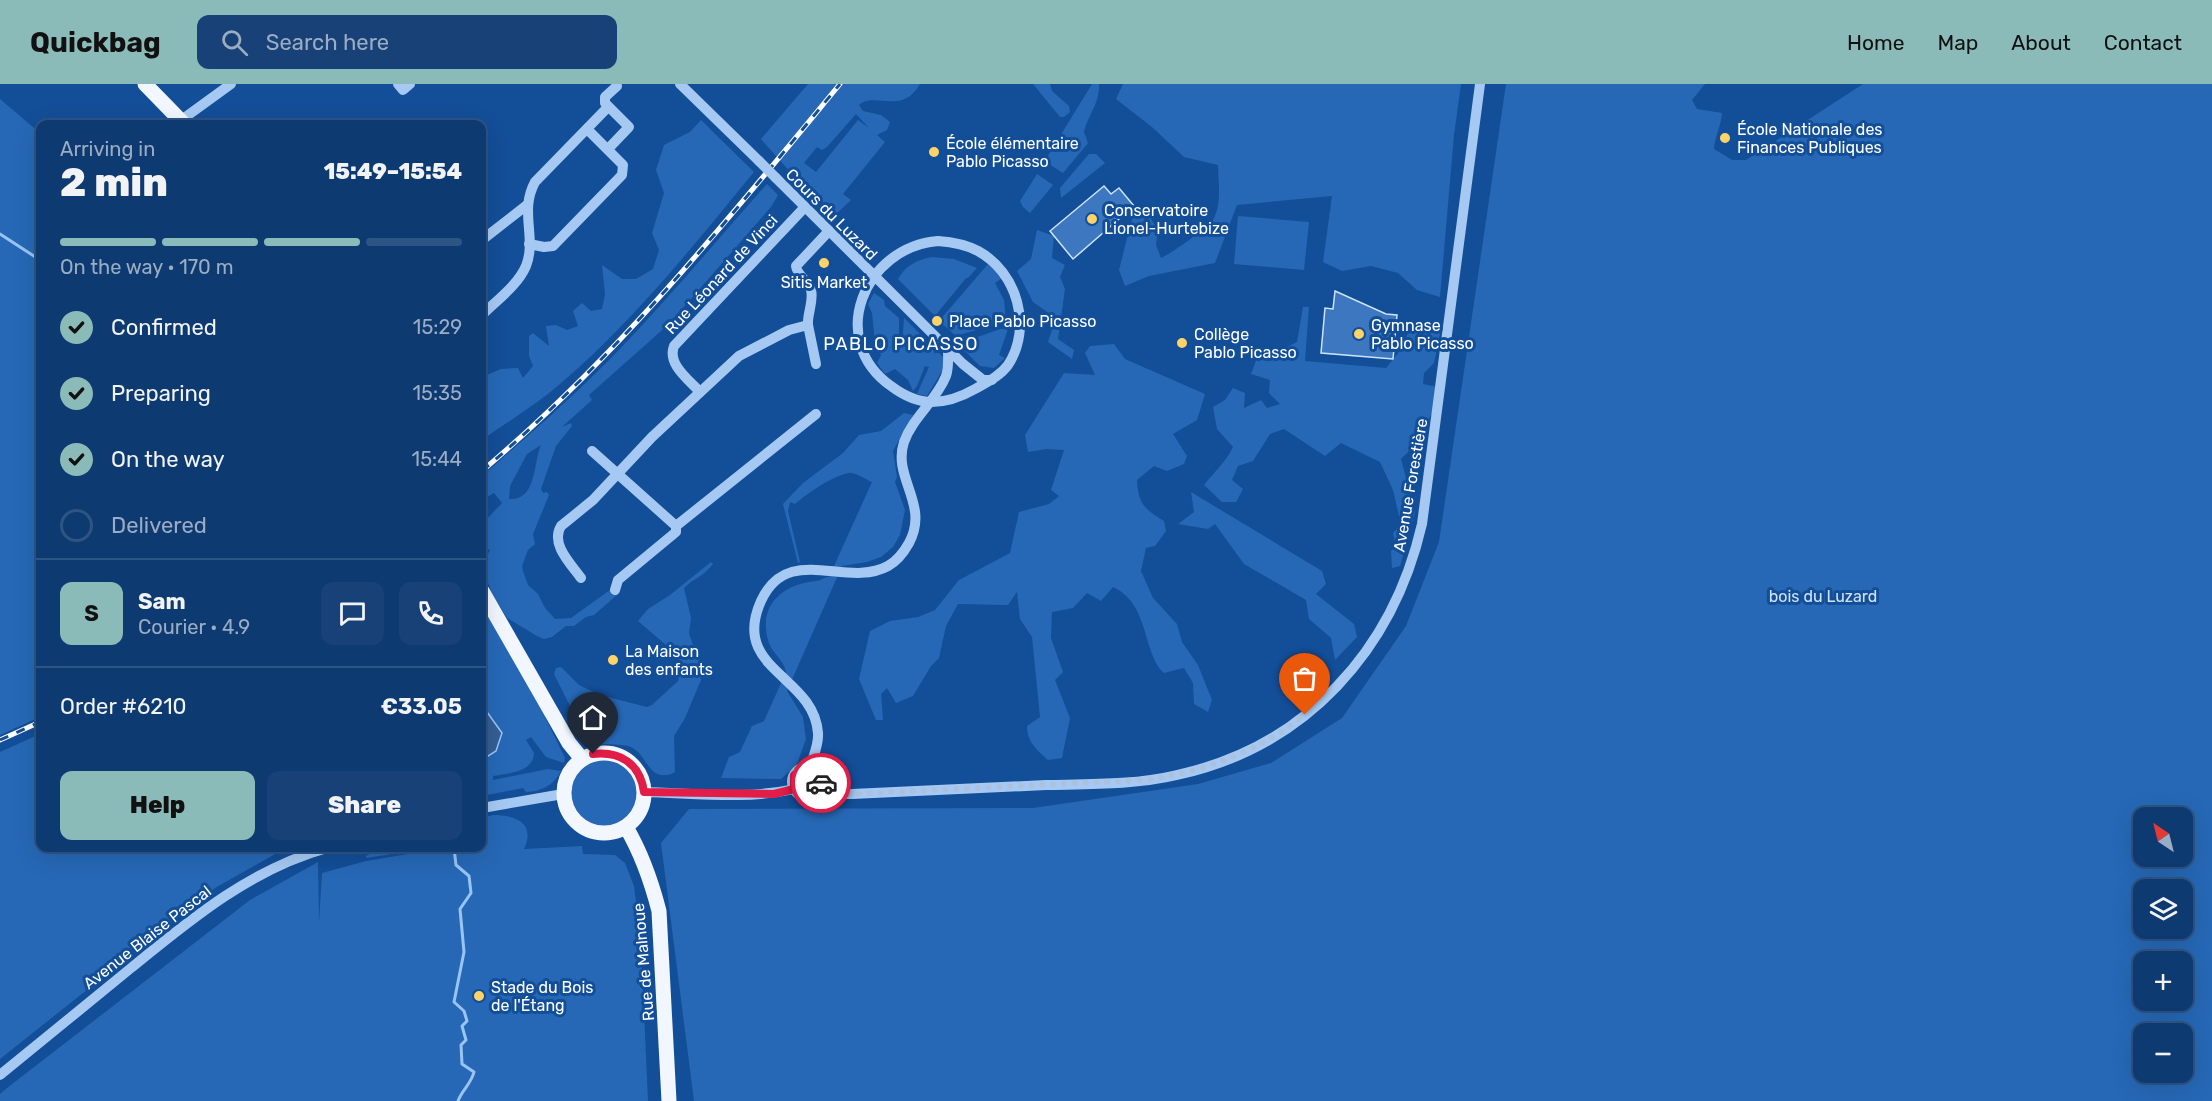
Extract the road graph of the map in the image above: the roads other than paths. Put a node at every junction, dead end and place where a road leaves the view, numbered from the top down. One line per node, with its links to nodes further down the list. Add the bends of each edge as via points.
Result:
1 (145, 84): 9 (main road)
2 (231, 84): 10 (street)
3 (398, 84): 4 (street, via 403,90)
4 (410, 84)
5 (680, 84): 14 (street, Cours du Luzard, bridge)
6 (1480, 84): 37 (street, Avenue Forestière, via 1422,524 1414,558 1388,618 1342,682 1305,715 1266,741 1226,761 1176,776 1106,783 852,794 835,794)
7 (617, 86): 8 (street, via 605,97)
8 (608, 107): 11 (street); 12 (street, via 629,128)
9 (179, 120)
10 (186, 120)
11 (587, 129): 12 (street); 13 (street, via 535,182)
12 (608, 150): 17 (street, via 623,165 622,175 553,246)
13 (527, 205): 16 (street); 17 (street)
14 (804, 208): 15 (street, Cours du Luzard); 25 (street, Rue Léonard de Vinci, via 674,345 673,361)
15 (828, 232): 18 (street, Cours du Luzard); 20 (street, via 796,266 811,287)
16 (486, 237)
17 (529, 244): 19 (street, via 529,258 518,278)
18 (873, 277): 21 (street, Cours du Luzard); 24 (street, via 896,254 926,242 953,242 989,258 1011,284 1020,324 1007,366); 27 (street, via 864,292 858,319 867,360 898,392)
19 (486, 311)
20 (808, 325): 22 (street); 25 (street, via 747,351)
21 (948, 349): 23 (street, Cours du Luzard); 27 (street, via 946,376)
22 (816, 364)
23 (963, 364): 24 (street, Cours du Luzard, via 983,380); 26 (street, via 971,378)
24 (992, 380): 26 (street)
25 (700, 392): 30 (street)
26 (959, 397): 27 (street)
27 (930, 402): 36 (street, via 912,428 901,455 916,514 915,528 905,550 887,566 869,573 813,568 792,573 771,587 758,610 755,634 762,656 773,671 804,696 814,713 817,743)
28 (816, 414): 31 (street)
29 (592, 451): 30 (street)
30 (618, 474): 31 (street); 32 (street, via 558,531 558,543)
31 (676, 526): 33 (street, via 676,532 618,580)
32 (581, 578)
33 (615, 590)
34 (486, 598): 35 (main road)
35 (582, 759): 39 (main road, via 605,753 623,758 637,769); 40 (main road, via 571,769)
36 (810, 768): 37 (street, via 818,773); 38 (street, via 794,775)
37 (821, 786): 38 (street, via 806,797)
38 (794, 789): 39 (street, via 762,794)
39 (644, 792): 42 (main road, via 639,812)
40 (563, 794): 41 (street); 42 (main road, via 571,817 590,831 608,833)
41 (486, 807)
42 (626, 827): 45 (main road, Rue de Malnoue, via 642,856 658,911)
43 (316, 852): 44 (street, Avenue Blaise Pascal, via 269,869 232,890 172,934)
44 (0, 1075)
45 (669, 1101)

